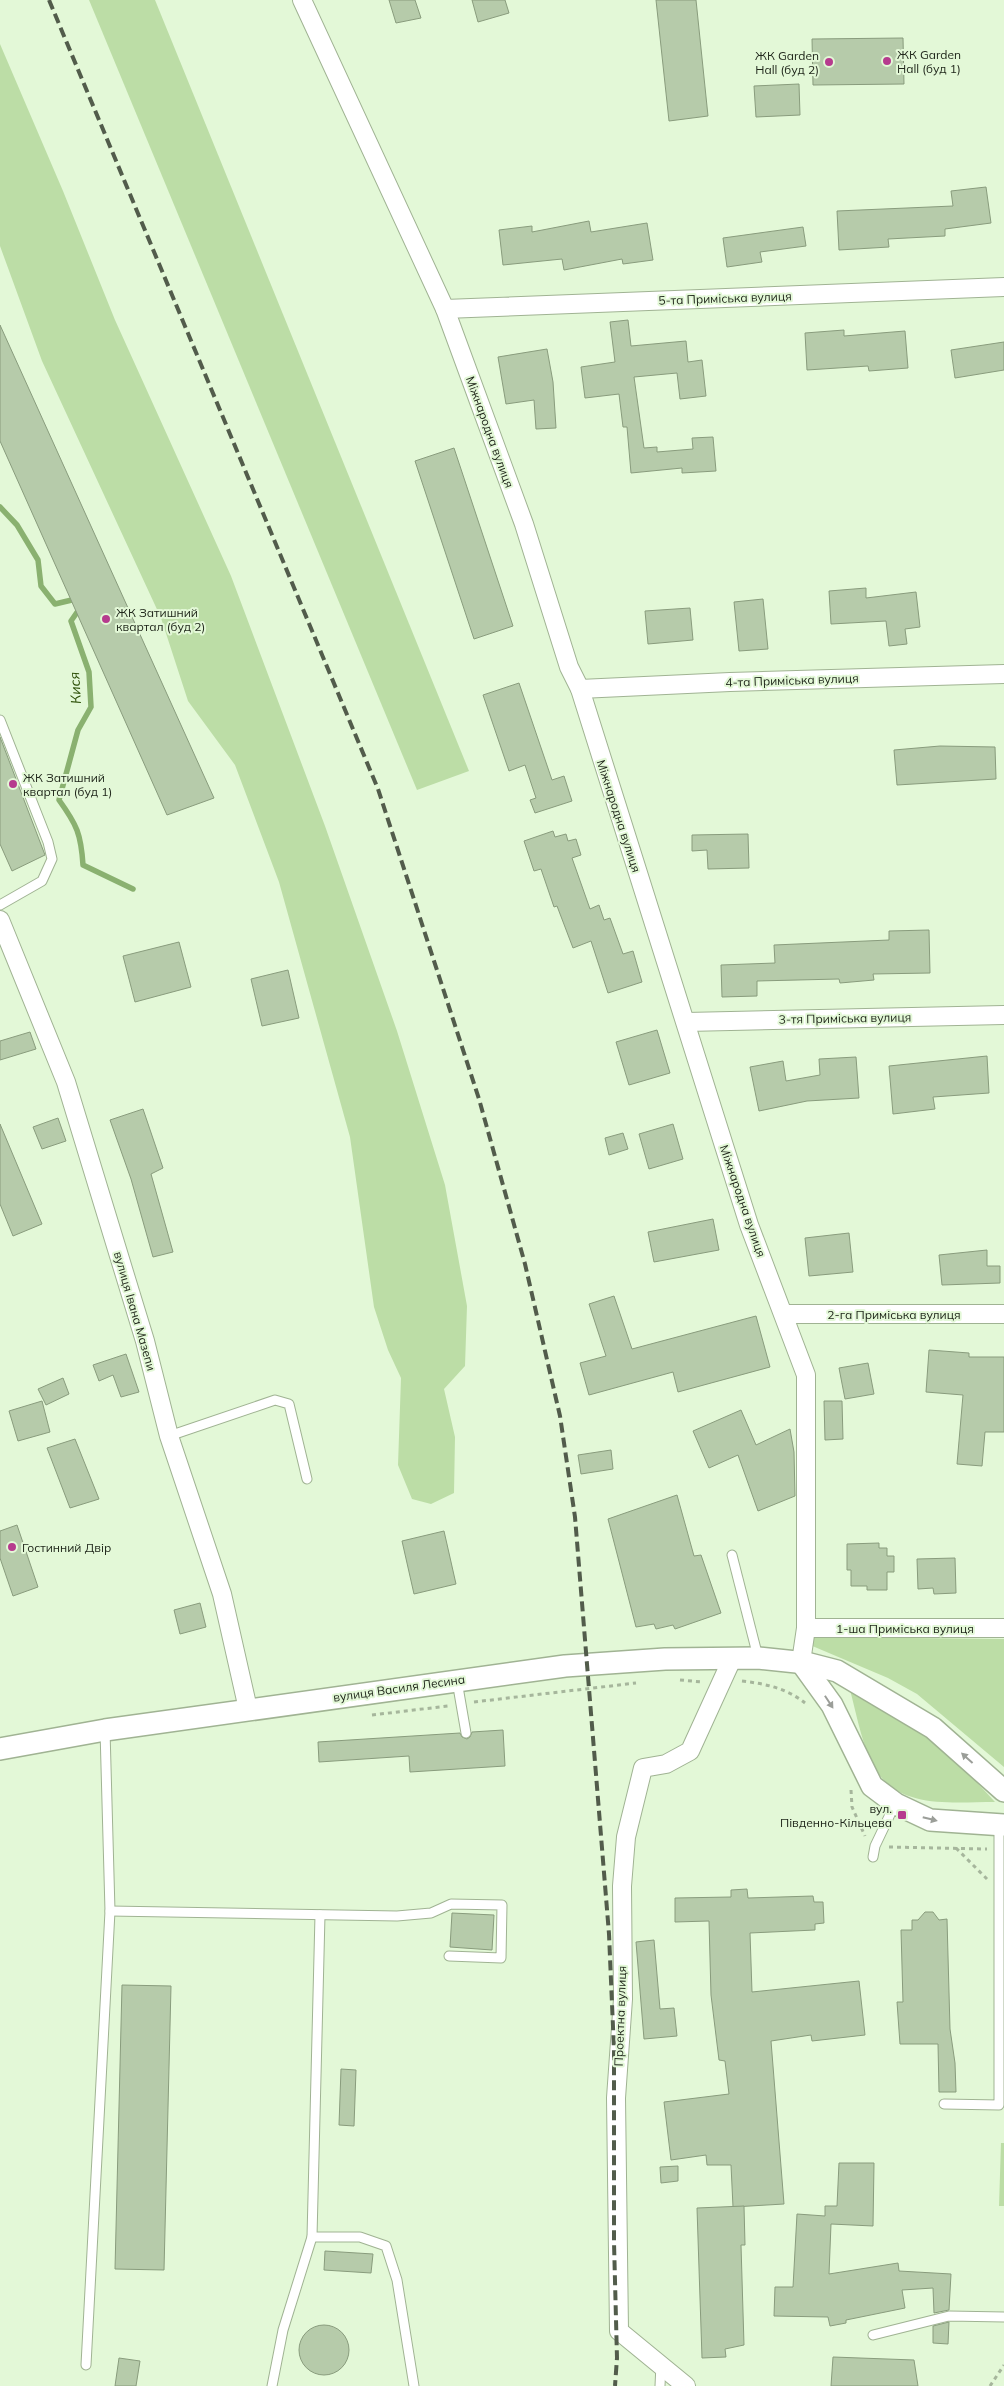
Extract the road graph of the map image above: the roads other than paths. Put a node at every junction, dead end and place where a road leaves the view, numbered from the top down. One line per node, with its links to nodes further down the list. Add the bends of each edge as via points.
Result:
1 (302, 0): 3 (street, Міжнародна вулиця)
2 (1004, 287): 3 (street, 5-та Приміська вулиця)
3 (445, 309): 5 (street, Міжнародна вулиця, via 524,524 569,667)
4 (1004, 674): 5 (street, 4-та Приміська вулиця)
5 (580, 690): 10 (street, Міжнародна вулиця)
6 (0, 720): 7 (lane, via 52,859 42,881)
7 (0, 905)
8 (0, 920): 13 (street, вулиця Івана Мазепи, via 66,1082 146,1341)
9 (1004, 1015): 10 (street, 3-тя Приміська вулиця)
10 (686, 1022): 11 (street, Міжнародна вулиця, via 749,1225)
11 (784, 1314): 12 (street, 2-га Приміська вулиця); 16 (street, Міжнародна вулиця, via 806,1375)
12 (1004, 1314)
13 (169, 1436): 14 (lane, via 282,1400 289,1404); 22 (street, вулиця Івана Мазепи, via 222,1594)
14 (307, 1479)
15 (732, 1555): 18 (lane)
16 (806, 1628): 17 (street, 1-ша Приміська вулиця); 20 (street, Міжнародна вулиця)
17 (1004, 1628)
18 (758, 1658): 19 (street, вулиця Василя Лесина); 20 (street, вулиця Василя Лесина)
19 (732, 1659): 21 (street, вулиця Василя Лесина, via 665,1659 565,1666); 37 (street, Проектна вулиця, via 690,1751 666,1764 643,1768 626,1837 622,1886 623,1999 616,2098 619,2331)
20 (801, 1662): 26 (street, вулиця Василя Лесина, one-way to 20, via 933,1728 837,1671); 27 (street, one-way to 27, via 832,1705 872,1786)
21 (456, 1681): 22 (street, вулиця Василя Лесина); 24 (lane)
22 (248, 1709): 23 (street, вулиця Василя Лесина)
23 (104, 1730): 25 (street, вулиця Василя Лесина); 30 (lane)
24 (466, 1732)
25 (0, 1749)
26 (1004, 1790)
27 (896, 1804): 28 (street, one-way to 28, via 930,1820); 29 (lane, via 875,1846)
28 (1002, 1825): 33 (lane, via 999,2105)
29 (873, 1857)
30 (110, 1911): 31 (lane); 38 (lane)
31 (320, 1915): 32 (lane, via 397,1916 431,1913 451,1904 502,1905 501,1958); 34 (lane)
32 (449, 1956)
33 (944, 2104)
34 (312, 2237): 39 (lane, via 283,2330); 40 (lane, via 360,2237 386,2246 397,2280)
35 (1004, 2317): 36 (lane, via 949,2316)
36 (873, 2335)
37 (661, 2364): 41 (lane); 42 (street, Проектна вулиця)
38 (86, 2365)
39 (272, 2386)
40 (414, 2386)
41 (660, 2386)
42 (686, 2386)

